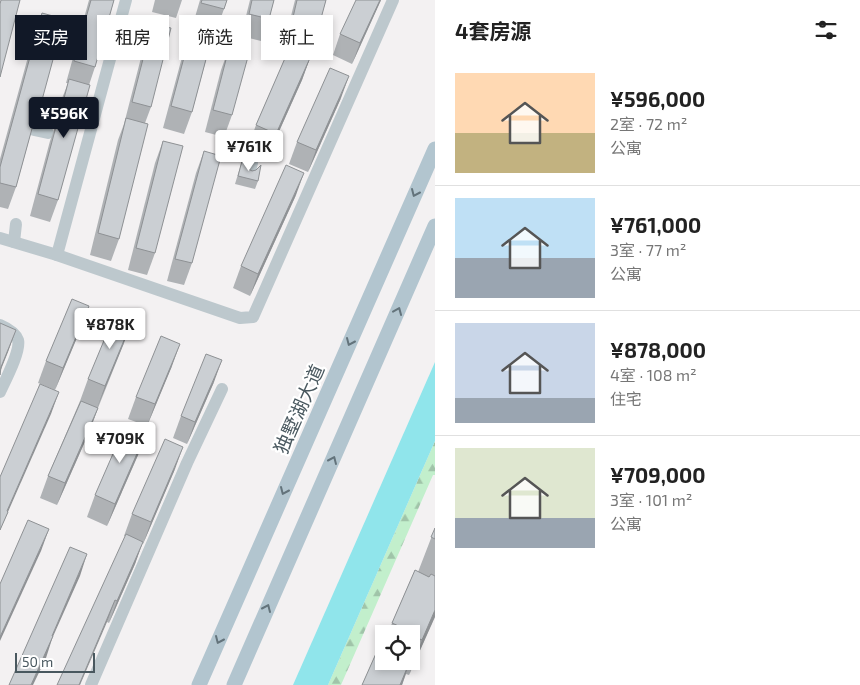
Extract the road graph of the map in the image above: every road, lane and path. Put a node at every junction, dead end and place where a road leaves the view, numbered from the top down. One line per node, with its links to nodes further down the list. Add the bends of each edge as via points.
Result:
1 (126, 0): 10 (street)
2 (393, 0): 10 (street, via 253,317 240,318)
3 (34, 130): 4 (street)
4 (48, 133)
5 (435, 149): 15 (main road, 独墅湖大道, one-way to 15)
6 (16, 224): 9 (street)
7 (435, 226): 16 (main road, one-way to 7)
8 (0, 238): 9 (street)
9 (14, 242): 10 (street)
10 (57, 255)
11 (0, 325): 13 (street, via 18,340 18,348)
12 (222, 389): 14 (street)
13 (0, 392)
14 (91, 685)
15 (199, 685)
16 (234, 685)

